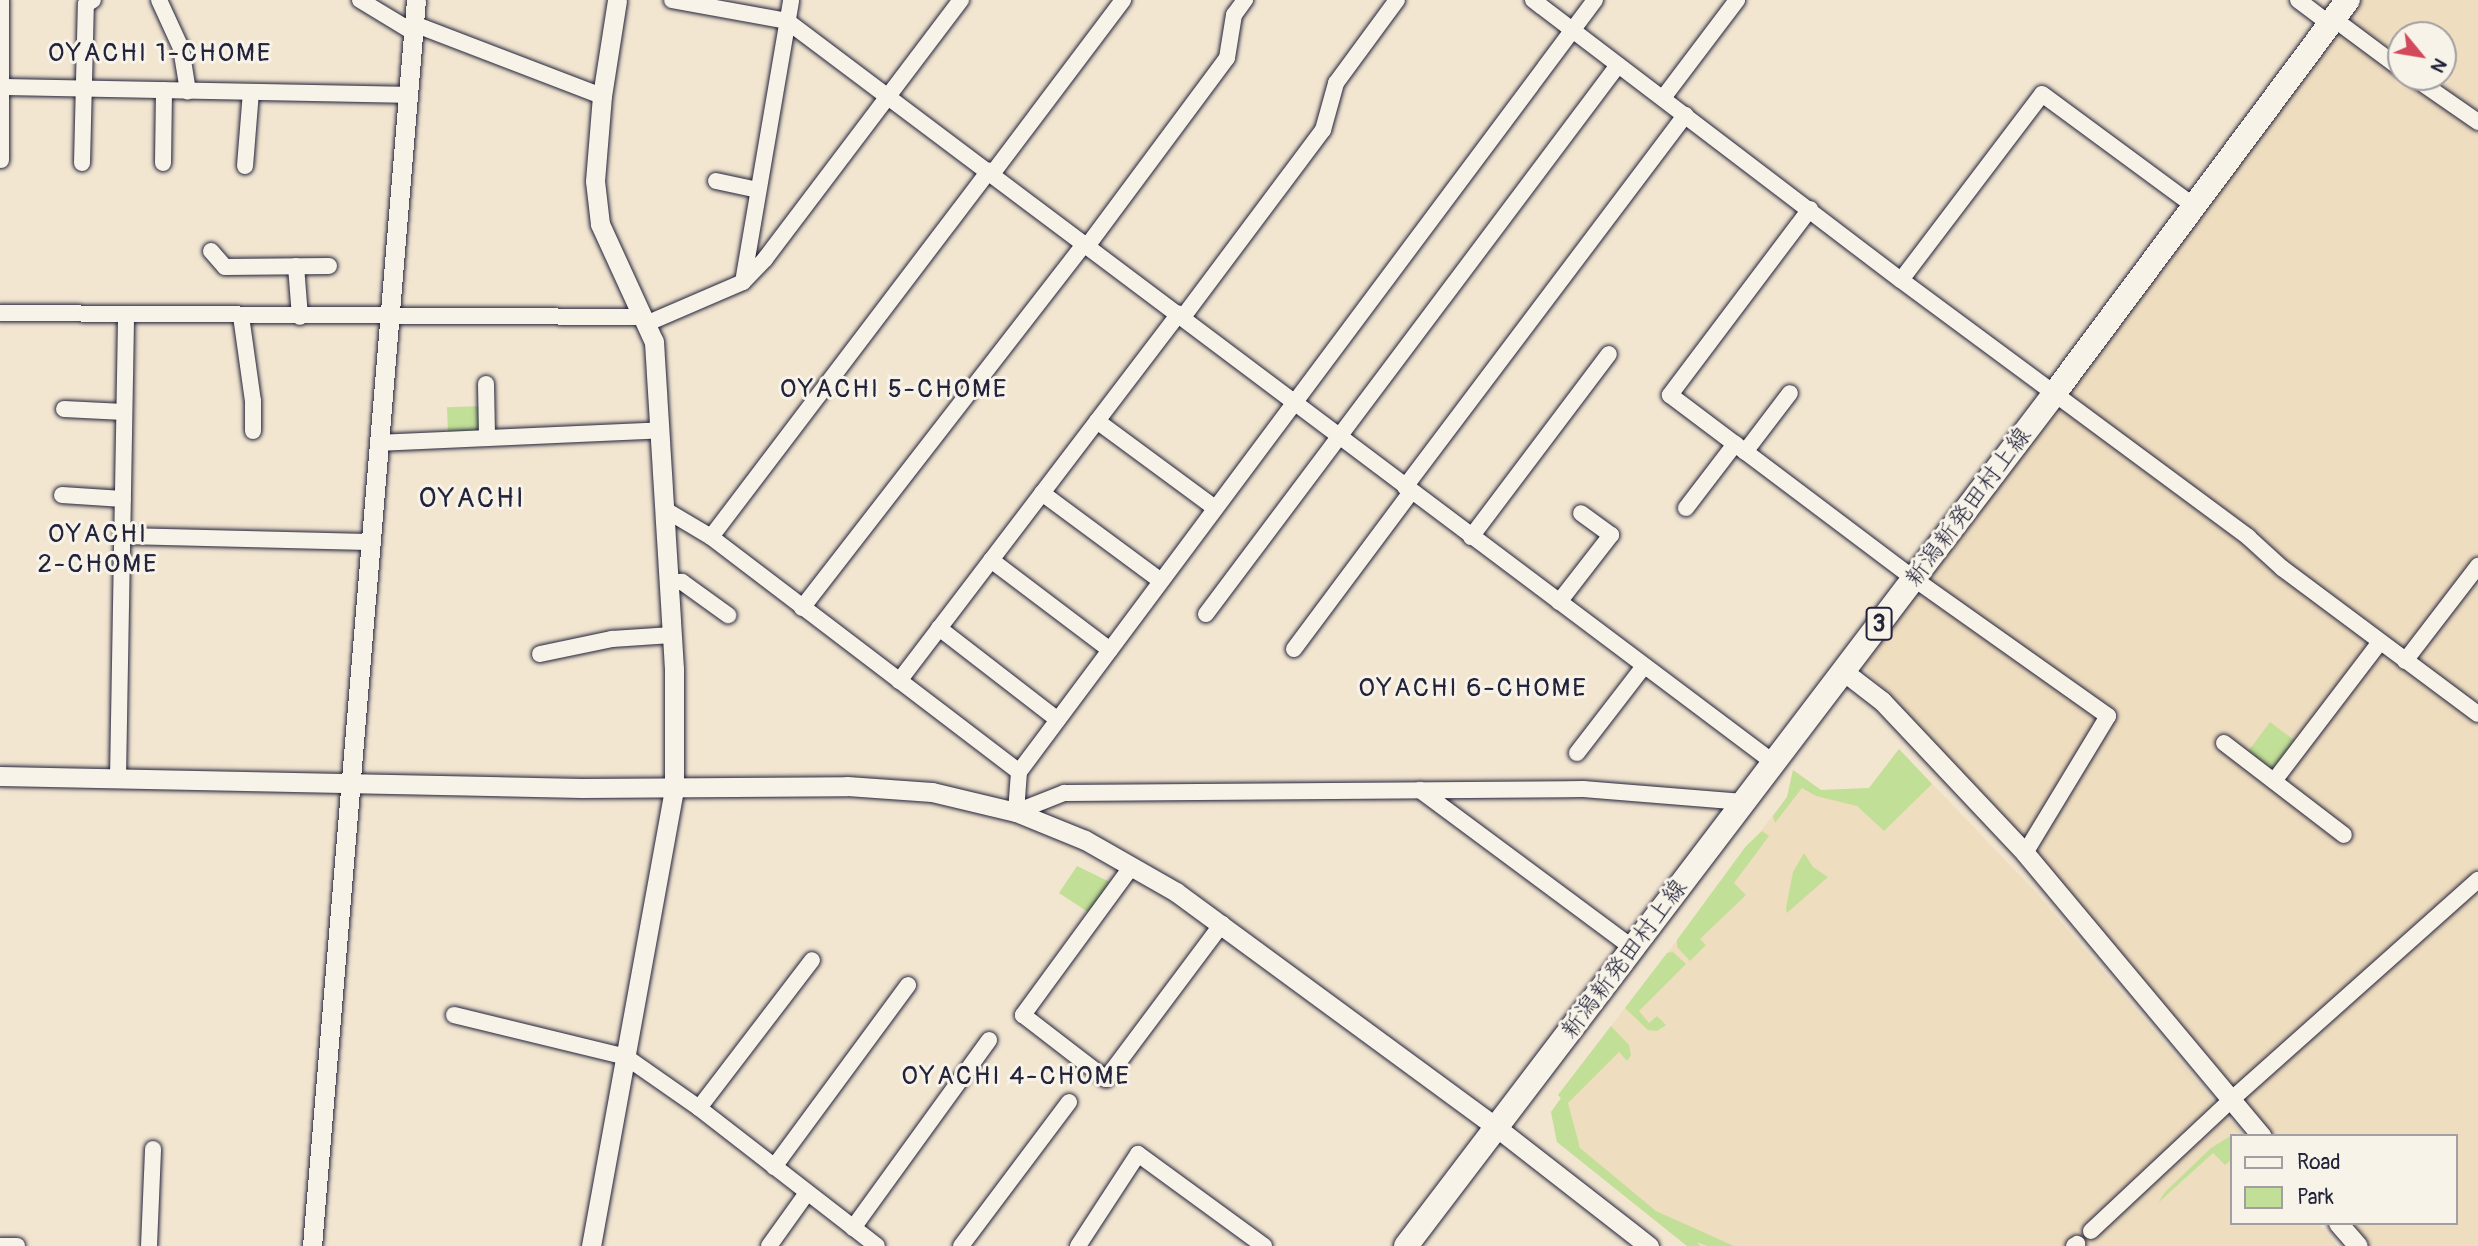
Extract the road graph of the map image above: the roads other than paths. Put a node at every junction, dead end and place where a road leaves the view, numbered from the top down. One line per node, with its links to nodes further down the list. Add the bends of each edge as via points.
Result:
1 (1, 0): 23 (street)
2 (93, 0): 24 (street, via 86,4)
3 (159, 0): 26 (street, via 181,48)
4 (360, 0): 19 (street)
5 (416, 0): 19 (street)
6 (672, 0): 18 (street)
7 (791, 0): 18 (street)
8 (961, 0): 30 (street)
9 (1123, 0): 39 (street)
10 (1245, 0): 44 (street, via 1234,15 1227,58)
11 (1397, 0): 54 (street, via 1336,82 1322,130)
12 (1533, 0): 20 (street)
13 (1595, 0): 20 (street)
14 (1737, 0): 32 (street)
15 (2298, 0): 17 (street)
16 (612, 1): 31 (street)
17 (2337, 15): 21 (street); 42 (main road, 新潟新発田村上線 / 3)
18 (787, 20): 30 (street); 41 (street)
19 (413, 28): 29 (street); 31 (street)
20 (1573, 30): 22 (street); 61 (street)
21 (2387, 57)
22 (1618, 65): 32 (street); 67 (street)
23 (1, 87): 24 (street); 35 (street)
24 (82, 88): 25 (street); 36 (street)
25 (164, 90): 26 (street); 37 (street)
26 (188, 91): 28 (street)
27 (2433, 91): 34 (street)
28 (251, 92): 29 (street); 38 (street)
29 (407, 95): 53 (street)
30 (889, 95): 39 (street); 49 (street)
31 (602, 96): 56 (street, via 595,181 600,223)
32 (1663, 98): 33 (street)
33 (1685, 115): 43 (street); 71 (street)
34 (2478, 122)
35 (1, 160)
36 (82, 163)
37 (163, 163)
38 (245, 166)
39 (991, 173): 44 (street); 80 (street)
40 (716, 181): 41 (street)
41 (758, 190): 49 (street)
42 (2194, 206): 48 (street, via 2042,94); 60 (main road, 新潟新発田村上線 / 3)
43 (1810, 209): 48 (street); 70 (street, via 1670,395)
44 (1086, 244): 54 (street); 89 (street)
45 (211, 251): 46 (street, via 225,267)
46 (296, 266): 47 (street); 55 (street)
47 (329, 266)
48 (1901, 280): 60 (street)
49 (743, 282): 56 (street)
50 (0, 313): 51 (street)
51 (126, 315): 52 (street); 63 (street)
52 (241, 316): 55 (street); 65 (street)
53 (388, 316): 55 (street); 56 (street); 69 (street)
54 (1181, 316): 61 (street); 64 (street)
55 (300, 317)
56 (646, 320): 66 (street, via 654,342)
57 (1609, 354): 81 (street)
58 (486, 384): 68 (street)
59 (1790, 393): 70 (street)
60 (2054, 394): 85 (main road, 新潟新発田村上線 / 3); 94 (street, via 2248,537)
61 (1295, 402): 67 (street); 75 (street)
62 (64, 409): 63 (street)
63 (124, 412): 74 (street)
64 (1097, 421): 72 (street); 75 (street)
65 (253, 430)
66 (660, 430): 68 (street); 77 (street)
67 (1338, 436): 71 (street); 90 (street)
68 (487, 438): 69 (street)
69 (379, 443): 82 (street)
70 (1740, 448): 76 (street); 85 (street)
71 (1408, 490): 81 (street); 95 (street)
72 (1042, 493): 83 (street); 86 (street)
73 (62, 495): 74 (street)
74 (123, 499): 79 (street)
75 (1216, 508): 86 (street)
76 (1686, 508)
77 (663, 509): 80 (street); 87 (street)
78 (1581, 513): 88 (street, via 1611,535)
79 (122, 536): 82 (street); 109 (street)
80 (710, 537): 89 (street)
81 (1471, 537): 88 (street)
82 (370, 542): 111 (street)
83 (991, 560): 92 (street); 96 (street)
84 (2478, 566): 98 (street)
85 (1913, 578): 100 (main road, 新潟新発田村上線 / 3); 117 (street, via 2108,716)
86 (1161, 581): 96 (street)
87 (668, 582): 91 (street, via 682,582); 93 (street)
88 (1559, 602): 99 (street)
89 (802, 608): 101 (street)
90 (1206, 614)
91 (728, 615)
92 (939, 628): 101 (street); 103 (street)
93 (672, 635): 97 (street, via 612,639); 112 (street)
94 (2380, 642): 98 (street); 110 (street)
95 (1294, 649)
96 (1110, 650): 103 (street)
97 (540, 654)
98 (2405, 661): 102 (street)
99 (1644, 666): 105 (street); 106 (street)
100 (1843, 671): 106 (main road, 新潟新発田村上線 / 3); 117 (street, via 1882,701)
101 (899, 681): 107 (street)
102 (2478, 714)
103 (1058, 720): 107 (street)
104 (2224, 743): 110 (street)
105 (1577, 753)
106 (1773, 762): 114 (main road, 新潟新発田村上線 / 3)
107 (1019, 772): 115 (street)
108 (0, 776): 109 (street)
109 (118, 778): 111 (street)
110 (2274, 781): 116 (street)
111 (349, 782): 112 (street); 141 (street)
112 (674, 788): 115 (street, via 847,786 932,792); 126 (street)
113 (1420, 790): 114 (street, via 1583,789); 115 (street, via 1064,793); 121 (street)
114 (1743, 802): 121 (main road, 新潟新発田村上線 / 3)
115 (1016, 812): 118 (street, via 1085,840)
116 (2344, 835)
117 (2025, 853): 127 (street)
118 (1132, 866): 120 (street); 120 (street, via 1023,1015 1106,1079)
119 (2478, 880): 127 (street)
120 (1222, 924): 130 (street)
121 (1633, 948): 130 (main road, 新潟新発田村上線 / 3)
122 (812, 960): 129 (street)
123 (908, 985): 133 (street)
124 (454, 1015): 126 (street)
125 (989, 1040): 136 (street)
126 (626, 1057): 129 (street); 142 (street)
127 (2231, 1100): 131 (street); 137 (street)
128 (1069, 1102): 145 (street)
129 (699, 1108): 133 (street)
130 (1496, 1127): 148 (main road, 新潟新発田村上線 / 3); 149 (street)
131 (2260, 1134)
132 (153, 1149): 140 (street)
133 (774, 1167): 134 (street)
134 (807, 1193): 136 (street); 143 (street)
135 (2340, 1225): 150 (street)
136 (853, 1228): 144 (street)
137 (2091, 1231)
138 (0, 1246): 139 (street)
139 (17, 1246)
140 (149, 1246)
141 (312, 1246)
142 (591, 1246)
143 (769, 1246)
144 (877, 1246)
145 (961, 1246)
146 (1078, 1246): 147 (street, via 1138,1154)
147 (1264, 1246)
148 (1406, 1246)
149 (1649, 1246)
150 (2358, 1246)

